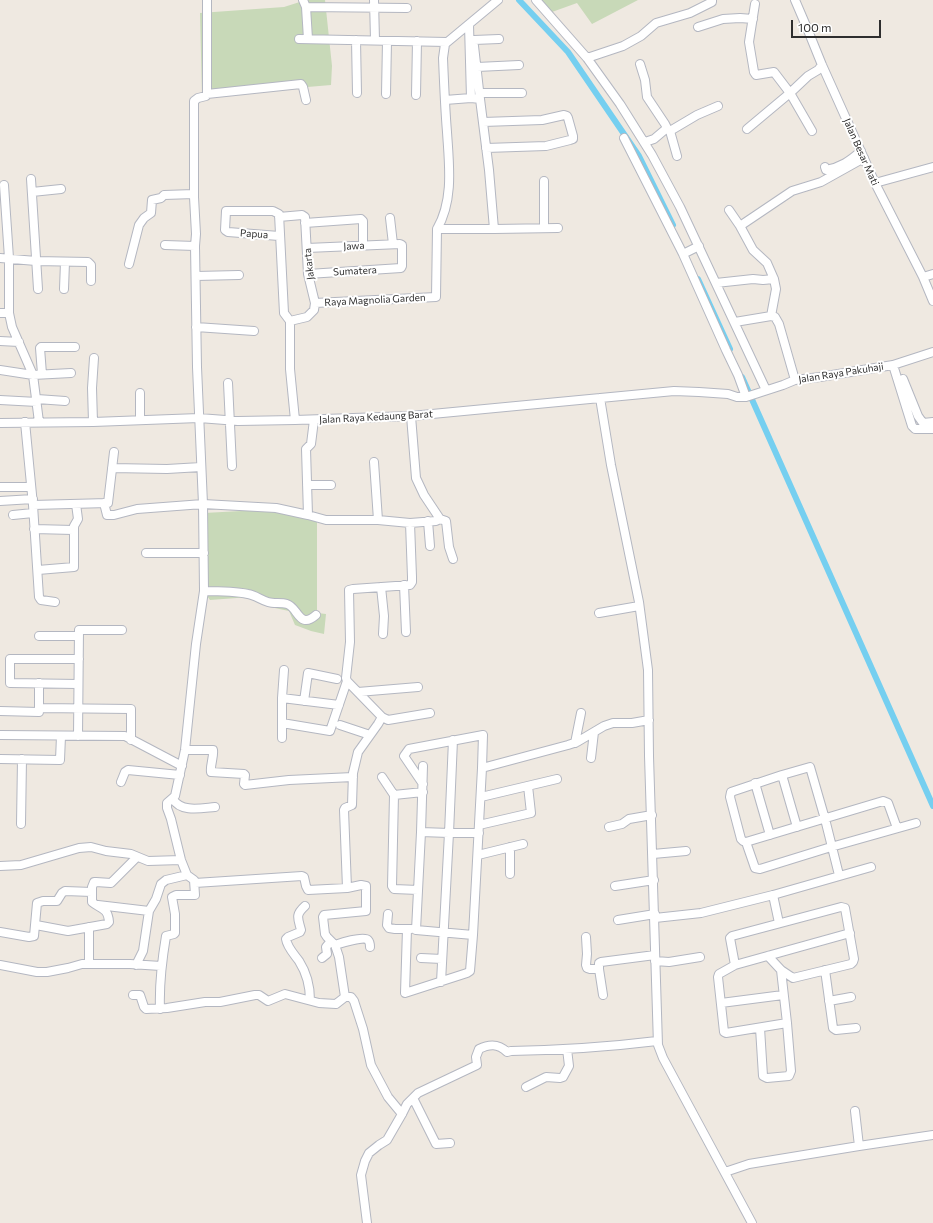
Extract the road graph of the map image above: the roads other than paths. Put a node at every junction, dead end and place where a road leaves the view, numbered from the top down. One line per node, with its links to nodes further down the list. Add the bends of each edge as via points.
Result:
1 (207, 0): 30 (street)
2 (498, 0): 11 (street)
3 (536, 0): 22 (street)
4 (712, 0): 22 (street, via 690,13 656,23 641,36 623,46)
5 (795, 0): 25 (street, Jalan Besar Mati)
6 (305, 3): 7 (street); 14 (street)
7 (374, 4): 9 (street); 17 (street)
8 (755, 4): 10 (street)
9 (407, 8)
10 (753, 19): 12 (street, via 723,18); 29 (street, via 749,42 754,72 756,75 774,72)
11 (470, 24): 18 (street); 21 (street); 34 (street)
12 (698, 27)
13 (298, 39): 14 (street)
14 (308, 39): 16 (street)
15 (500, 39): 18 (street)
16 (356, 40): 17 (street); 27 (street)
17 (375, 40): 19 (street)
18 (474, 40): 26 (street)
19 (387, 41): 20 (street); 31 (street)
20 (417, 41): 21 (street); 32 (street)
21 (447, 42): 36 (street, via 443,58)
22 (587, 58): 43 (street)
23 (640, 64): 40 (street, via 647,97)
24 (519, 65): 26 (street)
25 (822, 65): 29 (street); 45 (street, Jalan Besar Mati)
26 (477, 67): 33 (street)
27 (357, 93)
28 (522, 93): 33 (street)
29 (790, 93): 39 (street); 41 (street)
30 (208, 94): 35 (street, via 301,84); 55 (street, via 194,101)
31 (386, 94)
32 (416, 95)
33 (480, 96): 34 (street); 38 (street)
34 (471, 98): 36 (street)
35 (306, 100)
36 (445, 100): 64 (street, via 449,178 447,203)
37 (718, 106): 40 (street)
38 (483, 122): 44 (street); 44 (street, via 542,120 564,115 568,118 573,136 573,139 546,146)
39 (747, 129)
40 (668, 130): 43 (street); 46 (street)
41 (812, 131)
42 (624, 138): 73 (street)
43 (645, 142): 71 (street, via 680,207)
44 (486, 148): 65 (street)
45 (863, 155): 48 (street, via 826,170); 51 (street, Jalan Besar Mati); 61 (street, via 821,182 792,191)
46 (677, 156)
47 (933, 166): 51 (street)
48 (824, 167)
49 (31, 179): 54 (street)
50 (544, 181): 62 (street)
51 (875, 183): 82 (street, Jalan Besar Mati)
52 (4, 186): 56 (street)
53 (61, 189): 54 (street)
54 (32, 192): 75 (street)
55 (194, 194): 70 (street); 77 (street, via 164,195 152,200 151,213 139,225)
56 (2, 201): 74 (street)
57 (729, 210): 61 (street)
58 (279, 217): 60 (street, via 302,215); 66 (street); 66 (street, Papua, via 279,214 273,211 226,211 225,230)
59 (390, 218): 67 (street)
60 (306, 223): 69 (street, via 362,220); 72 (street, Jakarta)
61 (740, 226): 83 (street, via 753,250 767,263)
62 (544, 228): 63 (street); 65 (street)
63 (558, 228)
64 (437, 229): 65 (street); 89 (street, Raya Magnolia Garden, via 436,297)
65 (494, 229)
66 (279, 236): 93 (street, via 284,313)
67 (397, 244): 69 (street, Jawa); 78 (street, Sumatera, via 402,268)
68 (165, 245): 70 (street)
69 (363, 245): 72 (street, Jawa)
70 (196, 246): 81 (street)
71 (697, 247): 73 (street); 85 (street)
72 (307, 248): 78 (street, Jakarta)
73 (683, 253): 110 (street)
74 (4, 258): 75 (street); 91 (street)
75 (36, 261): 76 (street); 87 (street)
76 (65, 262): 84 (street, via 89,263); 86 (street)
77 (129, 264)
78 (308, 274): 89 (street, Jakarta)
79 (933, 274): 82 (street)
80 (240, 275): 81 (street)
81 (196, 276): 95 (street)
82 (923, 277): 88 (street, Jalan Besar Mati)
83 (774, 279): 85 (street); 92 (street, via 776,289)
84 (91, 280)
85 (716, 283): 94 (street)
86 (64, 289)
87 (38, 290)
88 (933, 301)
89 (315, 303): 93 (street, via 314,310 307,317)
90 (0, 313): 91 (street)
91 (9, 313): 98 (street)
92 (771, 316): 94 (street); 106 (street, via 775,317 779,324)
93 (290, 321): 119 (street)
94 (735, 322): 108 (street)
95 (196, 326): 96 (street); 116 (street)
96 (254, 331)
97 (0, 341): 98 (street)
98 (19, 342): 105 (street)
99 (74, 347): 105 (street, via 41,347)
100 (933, 352): 102 (street, Jalan Raya Pakuhaji)
101 (94, 358): 123 (street)
102 (895, 364): 106 (street, Jalan Raya Pakuhaji); 124 (street, via 918,416 923,423); 126 (street, via 912,426 915,429)
103 (0, 370): 105 (street)
104 (71, 373): 105 (street)
105 (38, 374): 113 (street)
106 (795, 380): 108 (street, Jalan Raya Pakuhaji)
107 (228, 383): 118 (street)
108 (764, 391): 110 (street, Jalan Raya Pakuhaji)
109 (140, 393): 117 (street)
110 (748, 396): 111 (street, Jalan Raya Kedaung Barat, via 674,391)
111 (600, 398): 115 (street, Jalan Raya Kedaung Barat); 158 (street)
112 (0, 400): 113 (street)
113 (37, 400): 114 (street); 122 (street)
114 (65, 401)
115 (411, 416): 120 (street, Jalan Raya Kedaung Barat); 143 (street, via 416,478)
116 (199, 418): 117 (street, Jalan Raya Kedaung Barat); 118 (street, Jalan Raya Kedaung Barat); 131 (street)
117 (140, 420): 123 (street, Jalan Raya Kedaung Barat)
118 (230, 420): 119 (street, Jalan Raya Kedaung Barat); 129 (street)
119 (294, 420): 120 (street, Jalan Raya Kedaung Barat)
120 (314, 420): 133 (street, via 311,444 306,449)
121 (26, 422): 122 (street, Jalan Raya Kedaung Barat); 125 (street, Jalan Raya Kedaung Barat); 135 (street)
122 (39, 422): 123 (street, Jalan Raya Kedaung Barat)
123 (93, 422)
124 (933, 422)
125 (0, 423)
126 (933, 429)
127 (114, 452): 130 (street)
128 (374, 462): 144 (street)
129 (232, 466)
130 (112, 468): 131 (street); 137 (street, via 109,502)
131 (201, 468): 139 (street)
132 (331, 484): 133 (street)
133 (307, 485): 141 (street)
134 (0, 487): 135 (street)
135 (31, 487): 140 (street)
136 (0, 501): 140 (street)
137 (104, 503): 138 (street); 139 (street, via 108,515 137,509)
138 (76, 504): 140 (street); 148 (street, via 78,519)
139 (203, 504): 141 (street, via 276,508); 151 (street)
140 (33, 506): 142 (street); 147 (street)
141 (308, 514): 144 (street, via 326,520)
142 (13, 515)
143 (440, 519): 145 (street); 152 (street, via 446,521)
144 (378, 520): 146 (street)
145 (428, 521): 146 (street); 149 (street)
146 (410, 523): 154 (street, via 412,582 410,585)
147 (34, 530): 148 (street); 153 (street)
148 (73, 530): 153 (street, via 74,567)
149 (430, 546)
150 (146, 552): 151 (street)
151 (204, 553): 156 (street)
152 (453, 559)
153 (38, 570): 157 (street, via 40,599)
154 (404, 585): 155 (street); 162 (street)
155 (381, 587): 163 (street); 169 (street, via 349,590 350,642)
156 (204, 591): 160 (street, via 248,594 269,603 287,604 306,620); 195 (street)
157 (56, 602)
158 (639, 606): 159 (street); 183 (street, via 648,670)
159 (599, 613)
160 (316, 615)
161 (122, 630): 165 (street, via 79,630)
162 (406, 632)
163 (383, 634)
164 (39, 636): 165 (street)
165 (79, 636): 166 (street)
166 (78, 660): 170 (street, via 10,659 10,683); 171 (street)
167 (284, 670): 174 (street)
168 (337, 679): 175 (street, via 308,673)
169 (347, 681): 173 (street); 176 (street)
170 (39, 683): 171 (street); 177 (street)
171 (78, 684): 178 (street)
172 (418, 687): 173 (street)
173 (358, 692): 182 (street)
174 (282, 698): 175 (street); 184 (street)
175 (304, 701): 176 (street)
176 (339, 705): 184 (street, via 330,731)
177 (39, 708): 178 (street); 179 (street, via 39,712)
178 (78, 708): 190 (street); 192 (street, via 131,709)
179 (0, 711)
180 (430, 713): 182 (street, via 389,720)
181 (581, 714): 194 (street)
182 (382, 717): 188 (street)
183 (649, 720): 186 (street, via 613,723); 215 (street)
184 (282, 723): 191 (street)
185 (340, 725): 188 (street)
186 (594, 732): 194 (street); 196 (street)
187 (0, 735): 189 (street)
188 (370, 735): 204 (street, via 358,752)
189 (61, 736): 190 (street); 198 (street, via 60,760)
190 (78, 736): 192 (street, via 125,736)
191 (282, 738)
192 (131, 740): 199 (street)
193 (453, 740): 201 (street, via 483,734); 210 (street, via 409,749 404,756); 224 (street)
194 (575, 742): 201 (street, via 558,749)
195 (185, 750): 199 (street); 204 (street, via 213,750 212,772 244,774 245,785)
196 (591, 758)
197 (0, 759): 198 (street)
198 (22, 759): 218 (street)
199 (182, 766): 202 (street)
200 (423, 766): 210 (street)
201 (482, 768): 212 (street)
202 (180, 775): 207 (street, via 128,770); 213 (street)
203 (782, 775): 208 (street); 216 (street, via 810,768); 220 (street)
204 (353, 777): 243 (street, via 352,805 344,810)
205 (382, 777): 211 (street)
206 (557, 779): 209 (street)
207 (121, 782)
208 (755, 783): 225 (street); 226 (street, via 730,793 740,836)
209 (528, 786): 212 (street); 222 (street, via 531,813)
210 (423, 788): 211 (street); 223 (street)
211 (394, 795): 244 (street, via 392,886 394,889)
212 (481, 797): 222 (street)
213 (173, 799): 214 (street, via 182,807); 234 (street, via 167,806)
214 (216, 807)
215 (652, 815): 219 (street, via 629,819 622,824); 231 (street)
216 (824, 819): 220 (street); 221 (street, via 883,801 888,803); 228 (street)
217 (916, 823): 221 (street)
218 (21, 824)
219 (609, 827)
220 (797, 827): 225 (street)
221 (897, 828): 228 (street)
222 (479, 829): 224 (street); 232 (street)
223 (421, 832): 224 (street); 244 (street)
224 (449, 833): 259 (street)
225 (770, 835): 226 (street)
226 (746, 842): 228 (street, via 755,868 760,869)
227 (523, 844): 229 (street)
228 (831, 847): 239 (street)
229 (510, 848): 232 (street); 237 (street)
230 (686, 851): 231 (street)
231 (653, 854): 240 (street)
232 (478, 855): 261 (street)
233 (137, 857): 234 (street, via 148,860); 235 (street, via 91,847 79,848 21,865); 245 (street, via 112,883 94,882)
234 (181, 860): 238 (street)
235 (0, 866)
236 (871, 867): 239 (street)
237 (510, 874)
238 (187, 875): 241 (street); 249 (street, via 162,882)
239 (838, 875): 246 (street)
240 (654, 880): 242 (street); 251 (street)
241 (195, 883): 243 (street, via 302,876 308,890); 275 (street, via 196,895 176,895 172,898 175,933 166,936)
242 (615, 886)
243 (347, 888): 263 (street, via 366,886 366,911 323,915 325,934)
244 (418, 890): 257 (street)
245 (92, 892): 247 (street, via 92,902); 254 (street, via 65,891 57,901 38,902)
246 (773, 895): 251 (street, via 701,913); 253 (street)
247 (98, 905): 249 (street); 255 (street, via 105,911 109,922)
248 (305, 906): 285 (street, via 298,916 300,932 286,939 308,981)
249 (149, 910): 273 (street, via 143,951)
250 (388, 914): 256 (street, via 389,928)
251 (655, 916): 252 (street); 269 (street)
252 (618, 920)
253 (779, 923): 260 (street, via 843,907 846,910); 274 (street, via 731,937)
254 (36, 924): 255 (street, via 64,931); 258 (street, via 32,937)
255 (90, 927): 271 (street)
256 (407, 929): 257 (street); 279 (street, via 405,993)
257 (416, 930): 259 (street)
258 (0, 932)
259 (444, 932): 261 (street); 270 (street)
260 (850, 933): 265 (street); 278 (street, via 853,962)
261 (473, 935): 279 (street, via 470,971)
262 (586, 938): 276 (street, via 586,967)
263 (333, 943): 264 (street, via 364,939 368,940); 267 (street, via 326,947 327,954); 283 (street, via 339,957)
264 (370, 947)
265 (768, 956): 274 (street); 277 (street)
266 (700, 957): 269 (street, via 669,962)
267 (322, 958)
268 (421, 958): 270 (street)
269 (655, 958): 276 (street, via 601,962); 292 (street)
270 (442, 959): 279 (street)
271 (89, 964): 272 (street, via 48,972); 273 (street)
272 (0, 965)
273 (136, 965): 275 (street)
274 (735, 965): 287 (street, via 719,974)
275 (162, 966): 288 (street)
276 (599, 969): 281 (street)
277 (781, 970): 278 (street, via 792,978); 282 (street)
278 (825, 970): 286 (street)
279 (441, 982)
280 (133, 995): 288 (street, via 140,995 146,1009)
281 (603, 995)
282 (783, 995): 287 (street); 289 (street)
283 (345, 997): 285 (street, via 336,1004); 297 (street, via 351,997 354,1001 371,1065 388,1097)
284 (851, 998): 286 (street)
285 (310, 1000): 288 (street, via 286,994 268,1001 255,995 220,1002)
286 (829, 1001): 291 (street, via 834,1029)
287 (721, 1003): 290 (street, via 724,1032)
288 (160, 1008)
289 (787, 1023): 290 (street); 290 (street, via 791,1071 789,1076 763,1076)
290 (760, 1028)
291 (856, 1028)
292 (657, 1041): 293 (street); 301 (street, via 663,1058)
293 (567, 1049): 294 (street, via 569,1066 563,1077 546,1077); 295 (street, via 507,1052 497,1045 485,1046 479,1050 476,1057 477,1065)
294 (526, 1087)
295 (413, 1098): 297 (street, via 406,1104); 299 (street, via 436,1144)
296 (855, 1112): 300 (street)
297 (402, 1114): 302 (street, via 387,1140 373,1150 365,1161 361,1175)
298 (933, 1135): 300 (street)
299 (450, 1142)
300 (859, 1146): 301 (street, via 749,1164)
301 (725, 1172): 303 (street)
302 (367, 1223)
303 (752, 1223)

